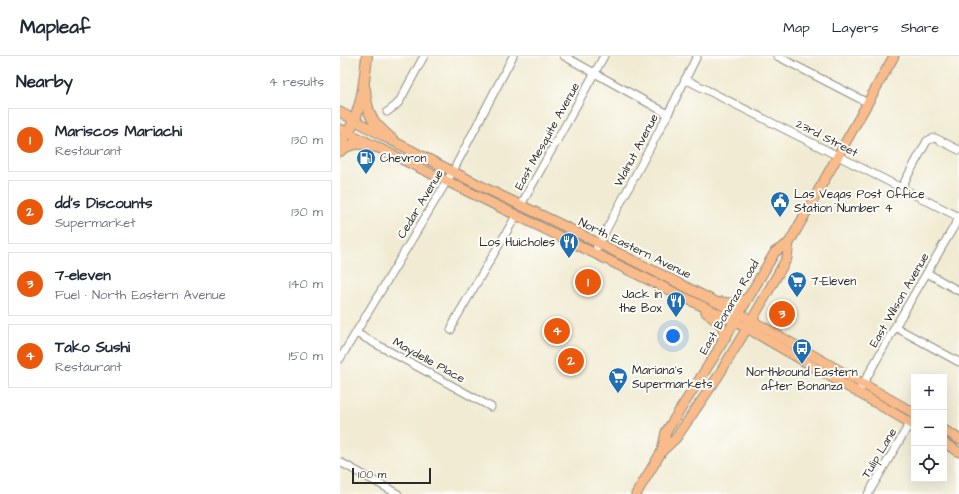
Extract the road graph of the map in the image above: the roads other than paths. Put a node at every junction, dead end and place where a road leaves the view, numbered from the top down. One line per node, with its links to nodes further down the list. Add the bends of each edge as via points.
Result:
1 (367, 56): 10 (highway)
2 (424, 56): 14 (street, via 399,102)
3 (513, 56): 24 (street, Cedar Avenue)
4 (564, 56): 9 (street)
5 (604, 56): 9 (street, East Mesquite Avenue)
6 (697, 56): 11 (street, Walnut Avenue)
7 (777, 56): 12 (street)
8 (894, 56): 12 (main road, East Bonanza Road)
9 (594, 74): 15 (street); 27 (street, East Mesquite Avenue)
10 (365, 78): 16 (highway); 18 (highway, via 366,102 371,117)
11 (685, 79): 15 (street, Walnut Avenue); 23 (street, 23rd Street)
12 (868, 103): 23 (main road, East Bonanza Road)
13 (340, 112): 16 (main road, North Eastern Avenue)
14 (387, 112)
15 (668, 114): 31 (street, Walnut Avenue)
16 (355, 120): 17 (highway); 18 (main road, North Eastern Avenue)
17 (344, 131): 19 (highway); 20 (main road, North Eastern Avenue)
18 (394, 141): 24 (main road, North Eastern Avenue)
19 (340, 143)
20 (376, 147): 22 (highway, via 355,144); 25 (main road, North Eastern Avenue)
21 (959, 150): 26 (street, via 931,138)
22 (340, 151)
23 (838, 156): 26 (street, 23rd Street); 30 (main road, East Bonanza Road)
24 (453, 171): 25 (street, Cedar Avenue); 27 (main road, North Eastern Avenue)
25 (447, 182): 28 (main road, North Eastern Avenue); 44 (street, Cedar Avenue)
26 (901, 188): 29 (street, 23rd Street)
27 (521, 206): 31 (main road, North Eastern Avenue)
28 (516, 216): 32 (main road, North Eastern Avenue); 43 (street)
29 (959, 218): 35 (street, East Wilson Avenue)
30 (789, 243): 36 (main road, East Bonanza Road, via 775,252); 41 (main road, East Bonanza Road, via 787,258)
31 (599, 244): 32 (street, Walnut Avenue); 34 (main road, North Eastern Avenue)
32 (594, 253): 33 (main road, North Eastern Avenue)
33 (621, 266): 34 (main road, via 628,264 648,273); 39 (main road, North Eastern Avenue)
34 (653, 270): 38 (main road, North Eastern Avenue)
35 (927, 274): 37 (street); 42 (street, East Wilson Avenue)
36 (755, 288): 38 (main road, via 740,303); 40 (main road, East Bonanza Road)
37 (959, 291)
38 (716, 302): 40 (main road, North Eastern Avenue)
39 (695, 303): 40 (main road, North Eastern Avenue); 45 (main road, via 722,325 724,336)
40 (737, 318): 41 (main road, North Eastern Avenue); 45 (main road, East Bonanza Road)
41 (749, 324): 48 (main road, North Eastern Avenue); 49 (main road, North Eastern Avenue); 56 (main road, East Bonanza Road)
42 (895, 327): 47 (street); 48 (street, East Wilson Avenue)
43 (451, 330)
44 (356, 333): 46 (street, Cedar Avenue); 51 (street, Maydelle Place)
45 (721, 346): 50 (main road, East Bonanza Road)
46 (340, 359)
47 (959, 362)
48 (864, 384): 49 (street, East Wilson Avenue); 52 (main road, North Eastern Avenue)
49 (858, 393): 53 (main road, North Eastern Avenue)
50 (684, 406): 56 (main road, via 685,414); 61 (main road, East Bonanza Road, via 666,432)
51 (491, 407)
52 (911, 411)
53 (911, 423)
54 (911, 426): 66 (street, Tulip Lane)
55 (947, 432): 57 (main road)
56 (676, 438): 61 (main road, East Bonanza Road)
57 (959, 439)
58 (947, 443): 60 (main road)
59 (947, 444): 62 (main road)
60 (959, 447)
61 (662, 451): 65 (main road, East Bonanza Road)
62 (959, 452)
63 (340, 462): 64 (street)
64 (398, 494)
65 (636, 494)
66 (868, 494)

